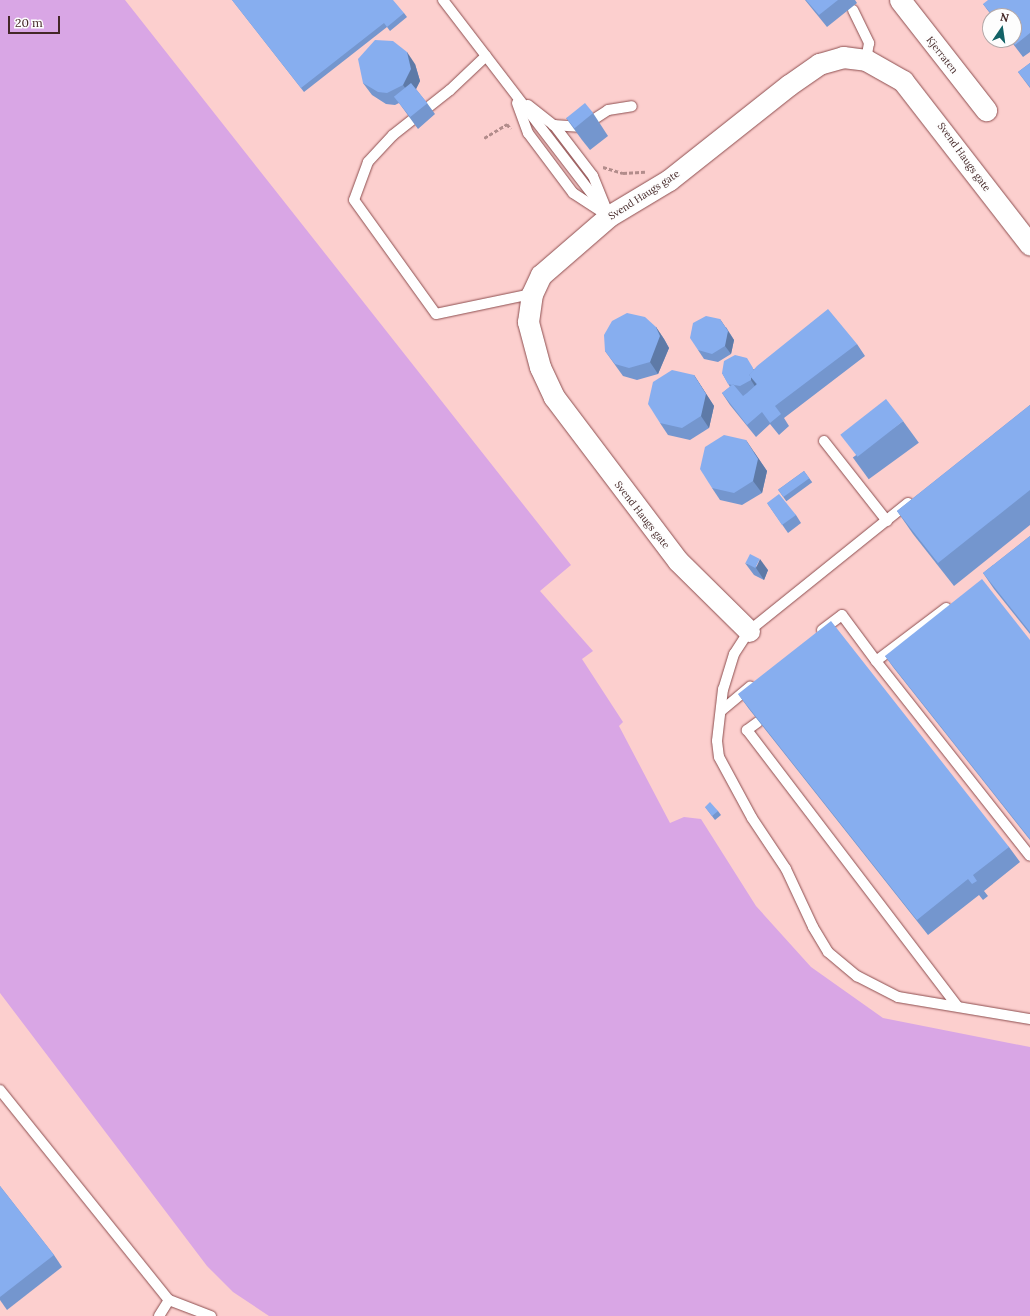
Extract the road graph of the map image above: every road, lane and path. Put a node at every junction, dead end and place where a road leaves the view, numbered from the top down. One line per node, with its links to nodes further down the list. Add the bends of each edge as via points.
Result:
1 (442, 0): 4 (lane)
2 (900, 0): 8 (street, Kjerraten)
3 (853, 10): 5 (lane, via 869,43)
4 (486, 56): 6 (lane); 13 (lane, via 393,135 373,156 354,200 436,314)
5 (866, 60): 11 (street, Svend Haugs gate, via 843,57 819,64 669,180); 12 (street, Svend Haugs gate, via 894,74 918,96)
6 (514, 94): 9 (lane); 10 (lane); 11 (lane, via 528,133 573,193)
7 (632, 106): 10 (lane, via 608,110 582,127)
8 (986, 110)
9 (537, 122): 10 (lane); 11 (lane)
10 (554, 125): 11 (lane, via 593,176)
11 (610, 216): 13 (street, Svend Haugs gate, via 541,275)
12 (1030, 245)
13 (532, 294): 18 (street, Svend Haugs gate, via 528,322 532,343 554,397 678,561)
14 (824, 441): 16 (lane)
15 (915, 497): 16 (lane)
16 (887, 521): 18 (lane)
17 (956, 600): 20 (lane)
18 (749, 631): 22 (lane, via 734,654)
19 (812, 638): 20 (lane, via 842,615)
20 (876, 661): 24 (lane)
21 (759, 680): 22 (lane)
22 (721, 711): 25 (lane, via 719,757 752,818 786,869 812,927 828,952 856,976 898,998)
23 (758, 722): 25 (lane, via 747,730)
24 (1030, 856)
25 (957, 1006): 26 (lane)
26 (1030, 1019)
27 (0, 1090): 28 (lane)
28 (169, 1300): 29 (lane); 30 (lane)
29 (159, 1316)
30 (211, 1316)

